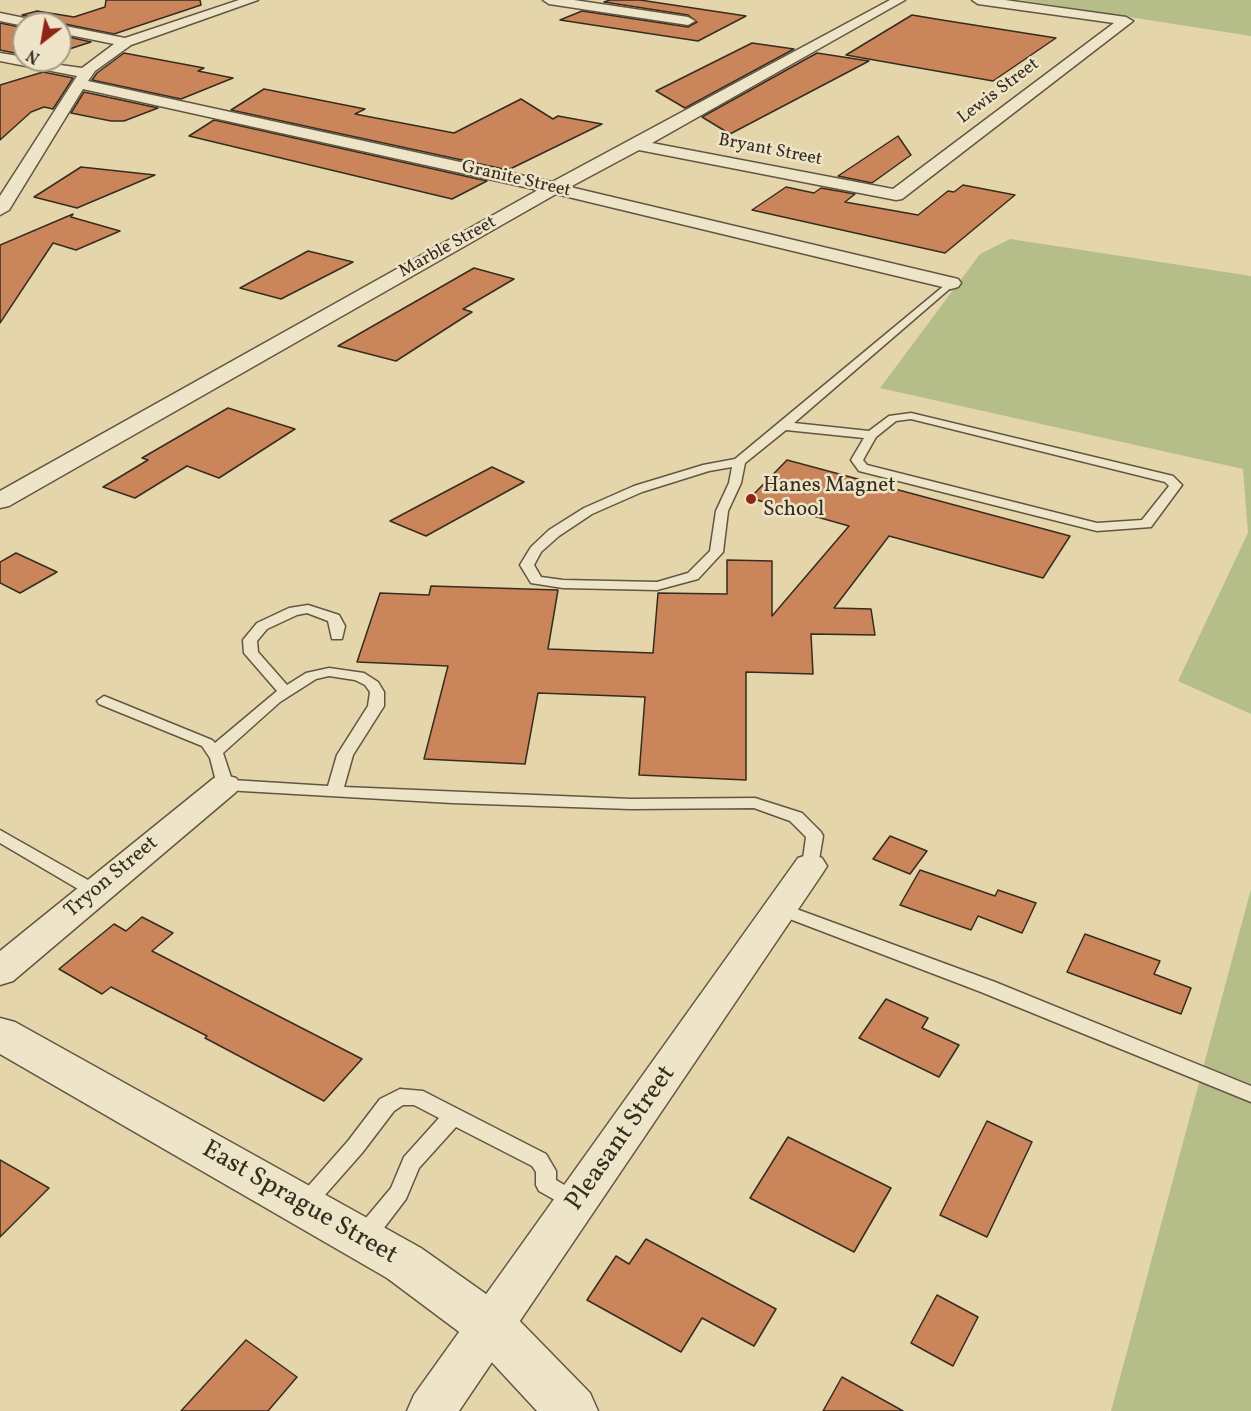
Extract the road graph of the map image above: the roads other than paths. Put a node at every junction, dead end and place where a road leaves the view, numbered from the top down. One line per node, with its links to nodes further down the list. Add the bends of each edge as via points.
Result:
1 (252, 0): 7 (street)
2 (549, 0): 5 (street)
3 (899, 0): 10 (street, Marble Street)
4 (978, 0): 12 (street, Lewis Street, via 1126,21)
5 (688, 21)
6 (72, 31): 7 (street)
7 (126, 42): 9 (street, via 101,58)
8 (0, 57): 9 (street, Granite Street)
9 (83, 79): 11 (street, Granite Street); 13 (street)
10 (637, 145): 11 (street, Marble Street); 12 (street, Bryant Street)
11 (554, 188): 14 (street, Granite Street); 18 (street, Marble Street)
12 (896, 195)
13 (1, 207)
14 (951, 283): 15 (lane)
15 (785, 426): 16 (lane); 17 (lane)
16 (871, 435): 16 (lane, via 857,460 863,468 1097,527 1146,524 1176,485 1169,479 911,416 893,418)
17 (739, 462): 17 (lane, via 735,483 722,511 716,552 693,576 657,586 573,584 536,580 527,565 554,533 588,511 638,489)
18 (0, 501)
19 (337, 636): 20 (lane, via 334,618 308,609 262,626 250,640 251,653)
20 (285, 692): 22 (lane); 24 (lane, via 311,676 329,672 359,676 371,682 377,692 376,706 345,755)
21 (104, 701): 22 (lane, via 207,743)
22 (215, 751): 23 (lane)
23 (225, 785): 24 (lane); 27 (street, Tryon Street)
24 (336, 791): 26 (lane, via 620,803 755,803 796,817 815,836)
25 (0, 836): 27 (lane)
26 (810, 866): 28 (street, Pleasant Street)
27 (96, 892): 29 (street, Tryon Street)
28 (780, 909): 31 (lane, via 988,987); 33 (street, Pleasant Street)
29 (0, 971)
30 (0, 1034): 34 (street, East Sprague Street)
31 (1250, 1094)
32 (453, 1116): 33 (lane, via 539,1160 546,1171 546,1185); 34 (lane, via 416,1097 400,1097 387,1105); 35 (lane, via 411,1163 399,1193)
33 (578, 1203): 36 (street, Pleasant Street)
34 (303, 1206): 35 (street, East Sprague Street)
35 (362, 1239): 36 (street, East Sprague Street, via 404,1263)
36 (492, 1328): 37 (street, Pleasant Street); 38 (street, East Sprague Street)
37 (431, 1411)
38 (572, 1411)

